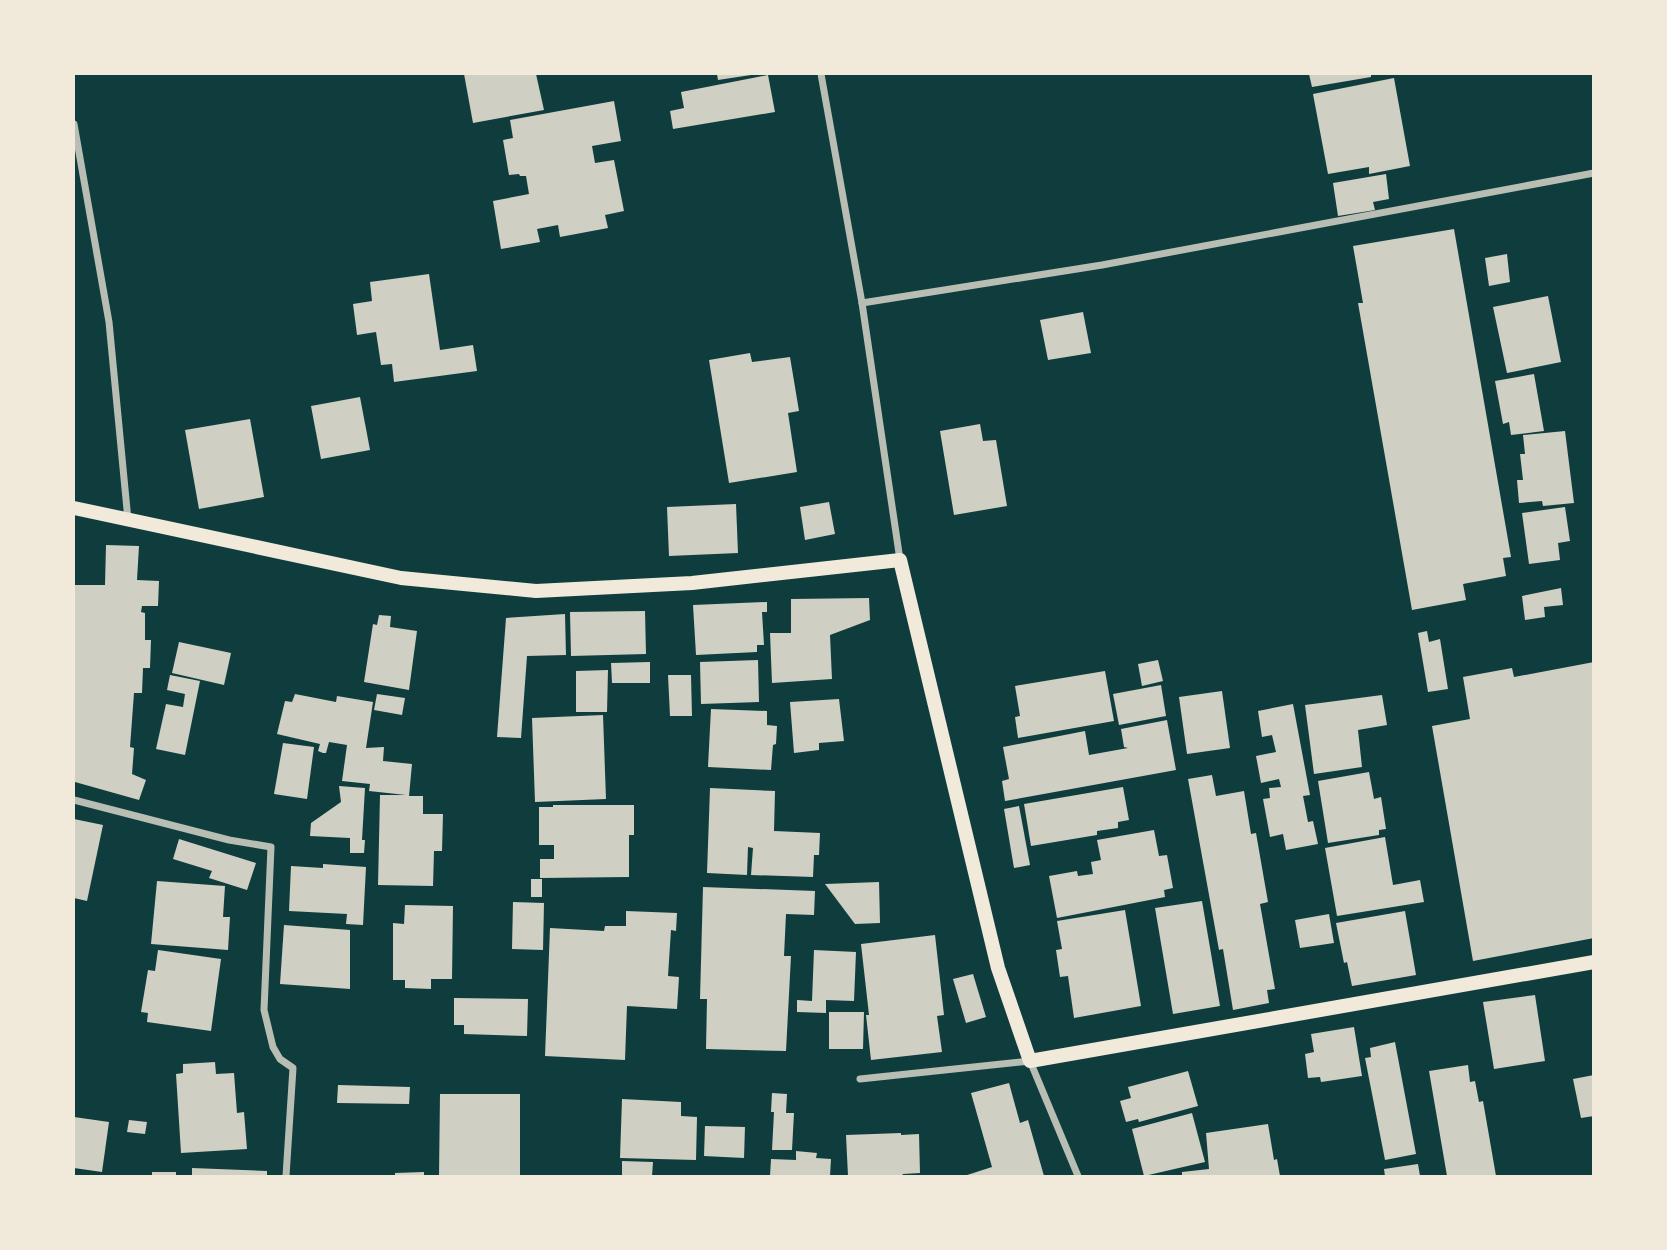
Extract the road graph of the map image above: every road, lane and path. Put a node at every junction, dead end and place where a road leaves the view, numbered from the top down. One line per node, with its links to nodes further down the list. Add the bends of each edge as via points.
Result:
1 (821, 74): 4 (street)
2 (74, 124): 6 (street, via 109,322)
3 (1594, 173): 4 (street, via 1102,265)
4 (862, 303): 7 (street)
5 (74, 508): 6 (main road)
6 (128, 521): 7 (main road, via 401,578 536,591 692,583)
7 (900, 560): 10 (main road, via 998,968)
8 (74, 800): 12 (street, via 229,840 271,846 264,1010 273,1047 293,1068)
9 (1594, 962): 10 (main road)
10 (1030, 1061): 11 (street); 13 (street)
11 (860, 1079)
12 (286, 1177)
13 (1078, 1177)

